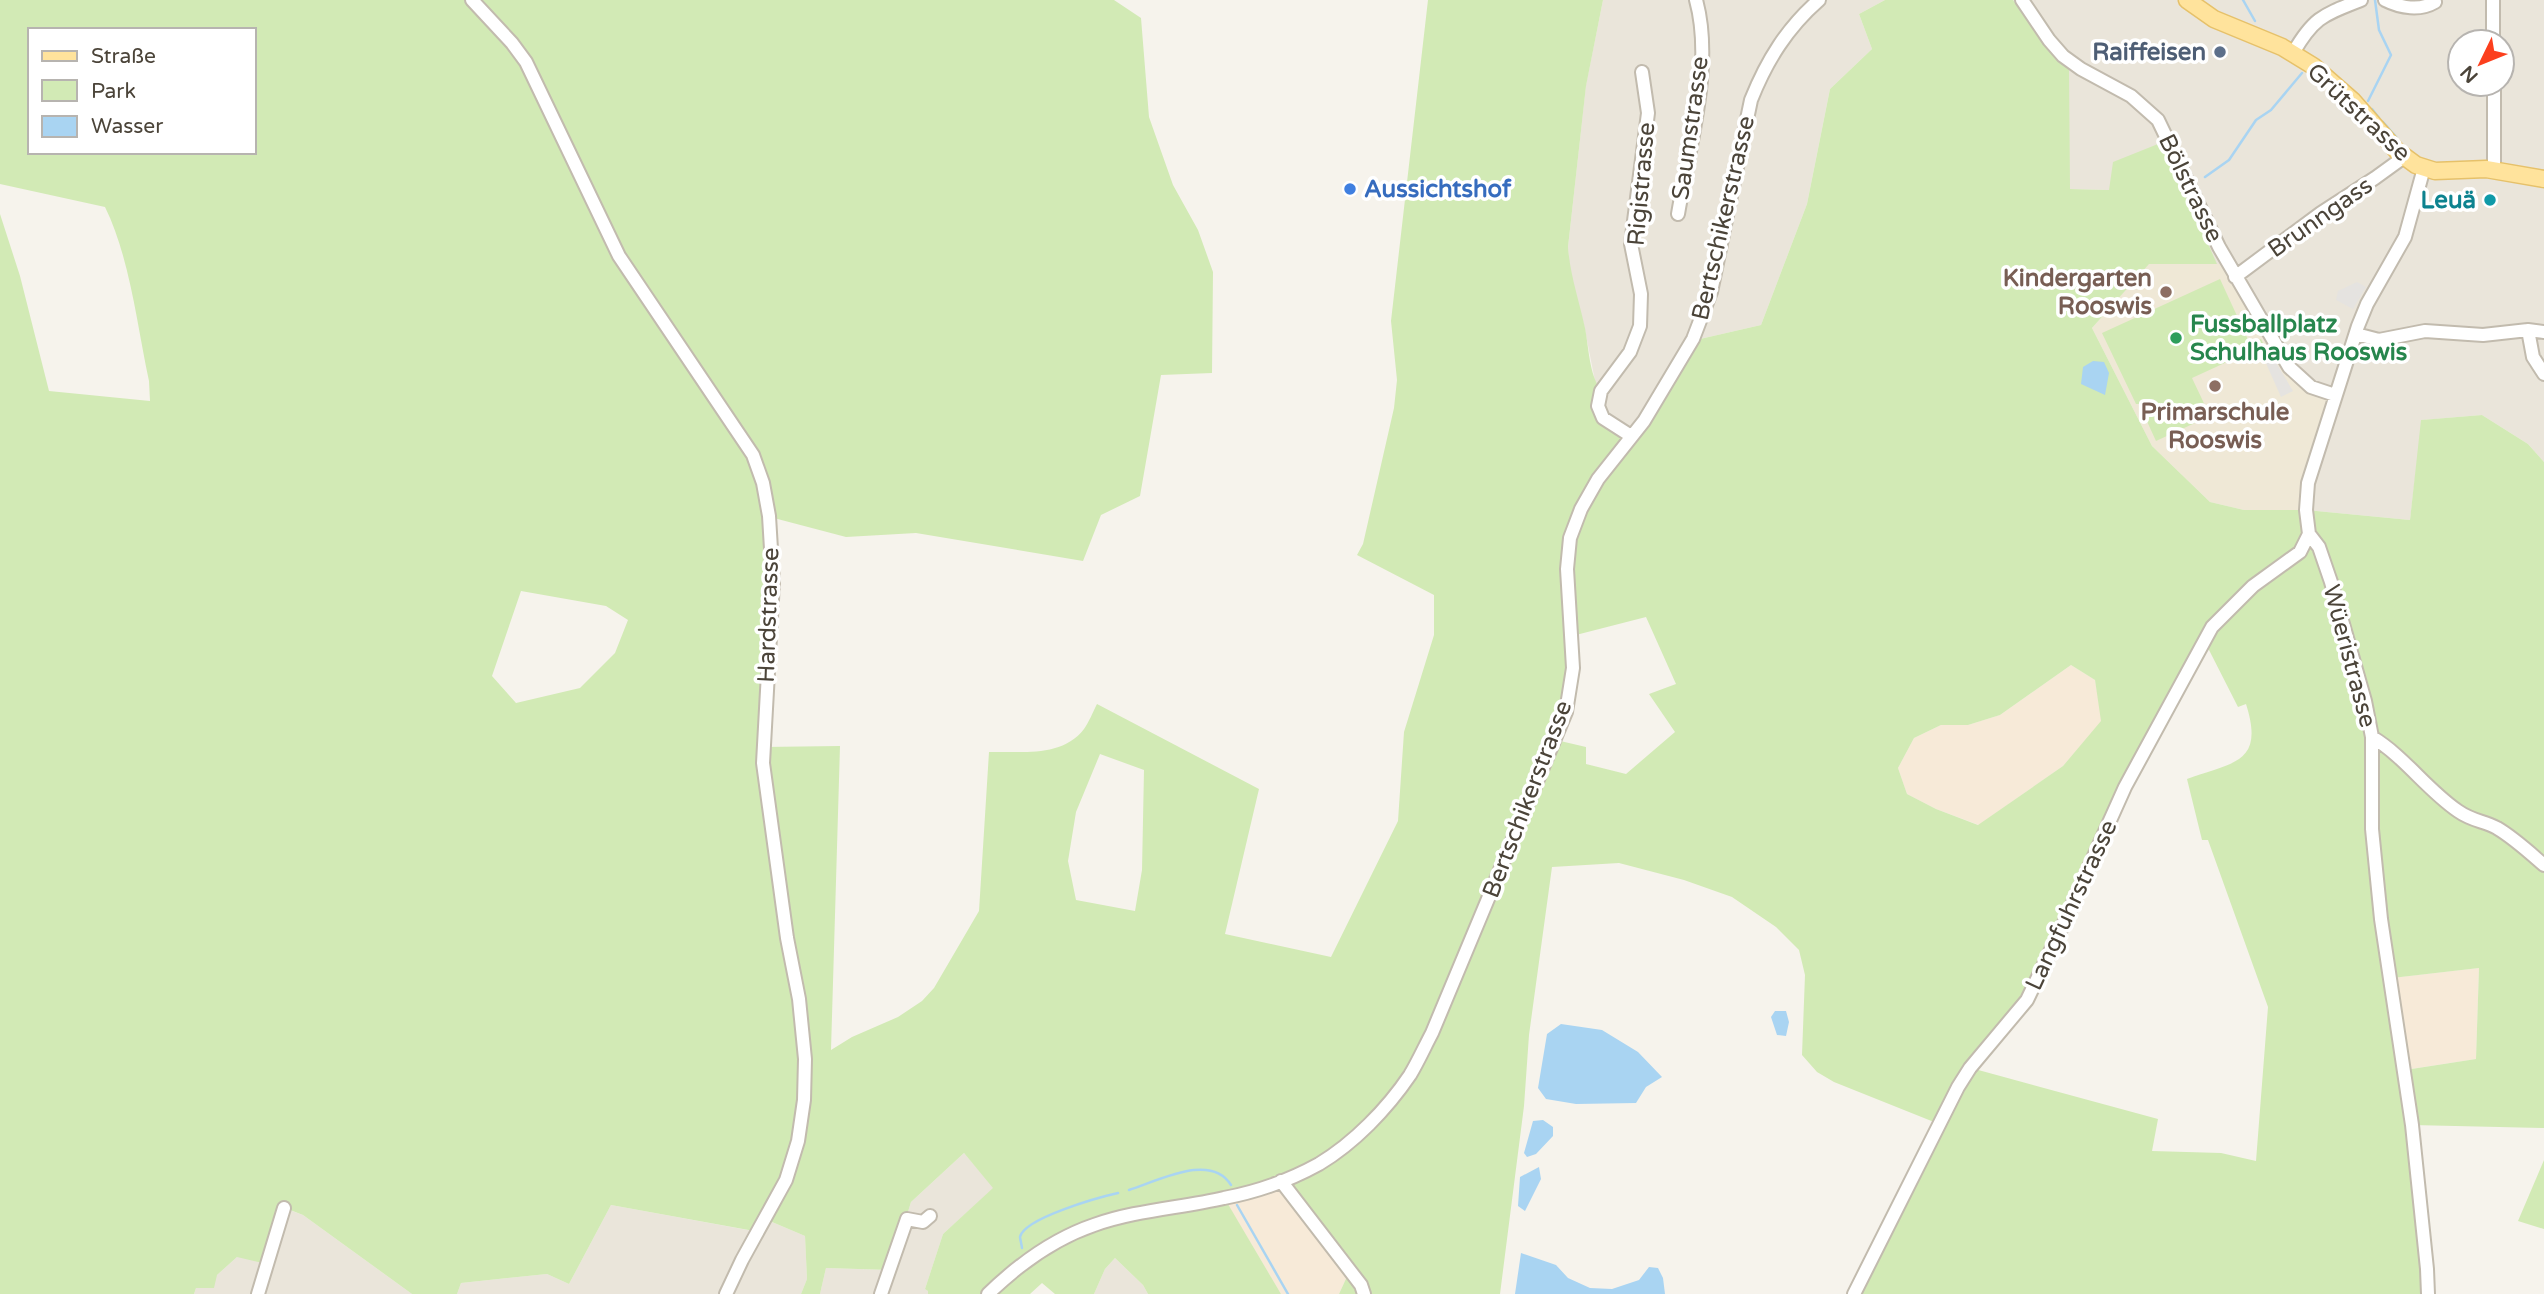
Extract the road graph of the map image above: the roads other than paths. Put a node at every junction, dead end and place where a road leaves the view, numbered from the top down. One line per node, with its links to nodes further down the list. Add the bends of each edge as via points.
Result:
1 (472, 0): 33 (street, Hardstrasse, via 526,62 619,256 753,455 763,483 773,582 763,763 799,999 804,1100 799,1141 786,1180)
2 (1696, 0): 18 (street, Saumstrasse, via 1702,72)
3 (1819, 0): 25 (street, Bertschikerstrasse, via 1792,27 1761,74 1742,138 1711,292 1693,339)
4 (2022, 0): 19 (street, Bölstrasse, via 2063,56 2136,99 2158,120)
5 (2187, 0): 11 (main road, Grütstrasse, via 2214,19)
6 (2361, 0): 11 (street, via 2320,17)
7 (2385, 0): 9 (street, via 2396,6 2424,8)
8 (2493, 0): 10 (street)
9 (2435, 2)
10 (2493, 28)
11 (2293, 53): 14 (main road, Grütstrasse, via 2344,92)
12 (1642, 72): 25 (street, Rigistrasse, via 1648,113 1630,244 1641,293 1640,326 1630,352 1601,391 1598,406 1603,418)
13 (2494, 98): 16 (street)
14 (2404, 157): 15 (main road, Grütstrasse); 19 (street, Brunngass)
15 (2424, 168): 16 (main road, Grütstrasse, via 2442,172); 22 (street, Wüeristrasse, via 2405,237 2367,304)
16 (2494, 169): 17 (main road, Grütstrasse)
17 (2544, 179)
18 (1678, 214)
19 (2235, 277): 24 (street, Bölstrasse, via 2291,370 2311,387)
20 (2528, 330): 21 (street); 22 (street, via 2483,335 2419,331 2379,340); 23 (street, via 2533,357)
21 (2544, 332)
22 (2356, 334): 24 (street, Wüeristrasse)
23 (2544, 374)
24 (2335, 395): 26 (street, Wüeristrasse, via 2308,483)
25 (1631, 436): 29 (street, Bertschikerstrasse, via 1598,478 1570,538 1567,569 1573,668 1566,712 1432,1032 1410,1074 1352,1140)
26 (2309, 534): 27 (street, Wüeristrasse, via 2319,547 2331,582); 37 (street, Langfuhrstrasse, via 2300,552 2253,586 2212,627 2125,787 2027,1000 1958,1087)
27 (2372, 737): 28 (street, via 2456,810 2494,826); 38 (street, Wüeristrasse, via 2372,829 2379,906 2412,1125)
28 (2544, 865)
29 (1281, 1181): 35 (street, Bertschikerstrasse, via 1224,1198 1095,1224 1036,1254); 36 (street, via 1361,1284)
30 (284, 1208): 32 (street)
31 (930, 1216): 34 (street, via 923,1222 907,1219)
32 (258, 1294)
33 (726, 1294)
34 (881, 1294)
35 (988, 1294)
36 (1364, 1294)
37 (1854, 1294)
38 (2428, 1294)

